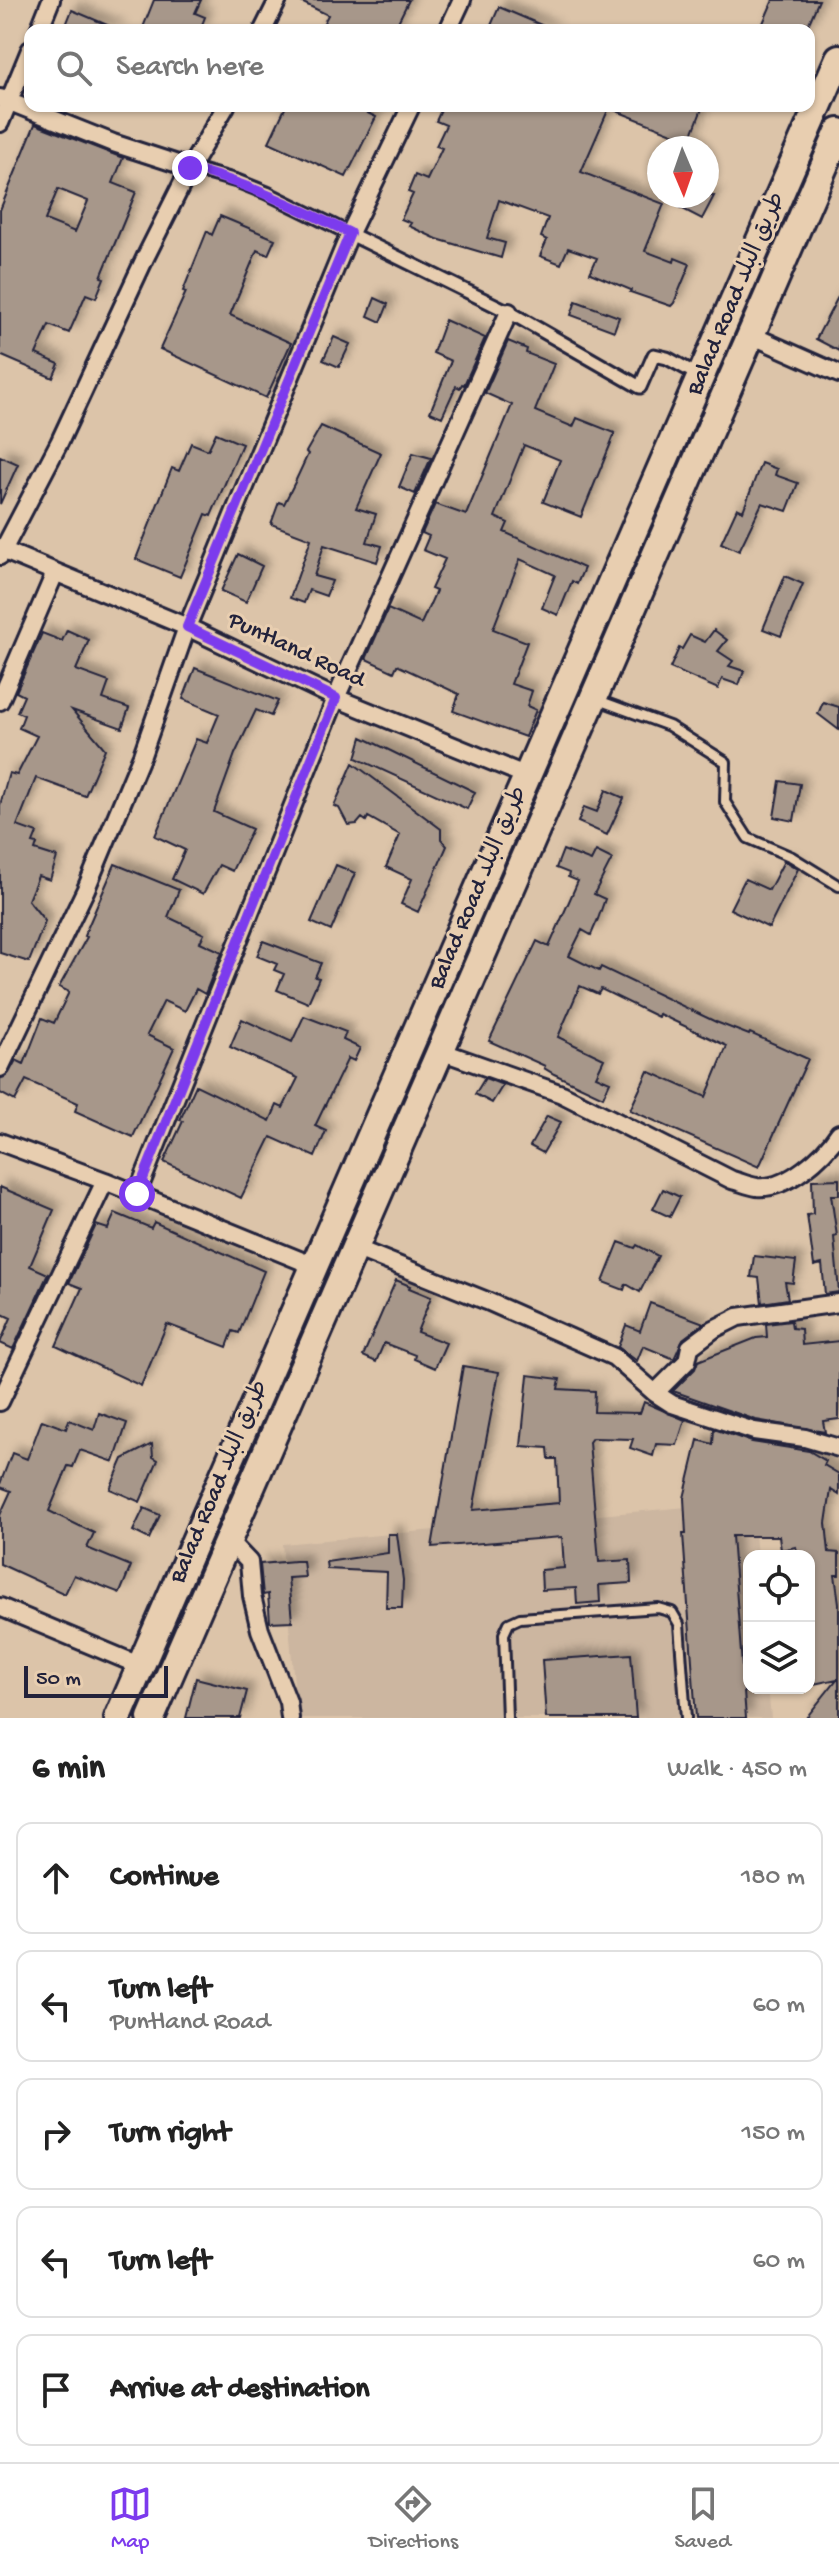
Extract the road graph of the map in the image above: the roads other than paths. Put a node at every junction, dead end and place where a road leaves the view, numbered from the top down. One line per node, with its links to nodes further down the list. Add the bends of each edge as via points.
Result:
1 (51, 0): 4 (street)
2 (278, 0): 5 (street)
3 (462, 0): 6 (street)
4 (41, 24)
5 (266, 24)
6 (451, 24)
7 (839, 58): 21 (highway, Balad Road طريق البلد)
8 (24, 62): 9 (street)
9 (4, 100): 10 (street); 14 (street)
10 (24, 108)
11 (34, 112): 16 (street)
12 (223, 112): 16 (street)
13 (408, 112): 17 (street)
14 (0, 123)
15 (839, 132): 19 (highway, Balad Road طريق البلد)
16 (190, 168): 17 (street, via 267,193); 22 (street)
17 (350, 233): 18 (street); 24 (street)
18 (509, 312): 21 (street, via 640,387 654,355); 25 (street)
19 (751, 335): 20 (street); 26 (highway, Balad Road طريق البلد)
20 (839, 374)
21 (701, 376): 28 (highway, Balad Road طريق البلد)
22 (1, 552): 23 (street, Puntland Road)
23 (55, 573): 24 (street, Puntland Road); 27 (street)
24 (187, 627): 25 (street, Puntland Road); 31 (street, via 142,755 86,889)
25 (336, 698): 28 (street, Puntland Road); 35 (street)
26 (594, 698): 29 (lane, via 669,726 726,762 725,802 748,838); 30 (highway, Balad Road طريق البلد)
27 (0, 701)
28 (527, 776): 37 (highway, Balad Road طريق البلد)
29 (839, 886)
30 (440, 1051): 32 (street, via 562,1094 732,1180 758,1187 780,1184 805,1168); 36 (highway, Balad Road طريق البلد)
31 (0, 1068)
32 (839, 1133)
33 (0, 1142): 34 (street)
34 (105, 1181): 35 (street); 40 (street)
35 (137, 1194): 37 (street)
36 (355, 1248): 39 (street, via 614,1357); 42 (highway, Balad Road طريق البلد)
37 (314, 1266): 44 (highway, Balad Road طريق البلد)
38 (839, 1303): 39 (street, via 738,1317 690,1347 687,1361)
39 (655, 1393): 41 (street, via 672,1404 742,1427)
40 (0, 1402)
41 (839, 1448)
42 (228, 1540): 46 (highway, Balad Road طريق البلد); 47 (street, via 249,1562 260,1630)
43 (0, 1607): 44 (street)
44 (141, 1666): 45 (highway, Balad Road طريق البلد)
45 (118, 1718)
46 (151, 1718)
47 (290, 1718)
48 (507, 1718): 49 (lane, via 504,1634 509,1623 658,1608 672,1612 679,1624)
49 (686, 1718)

